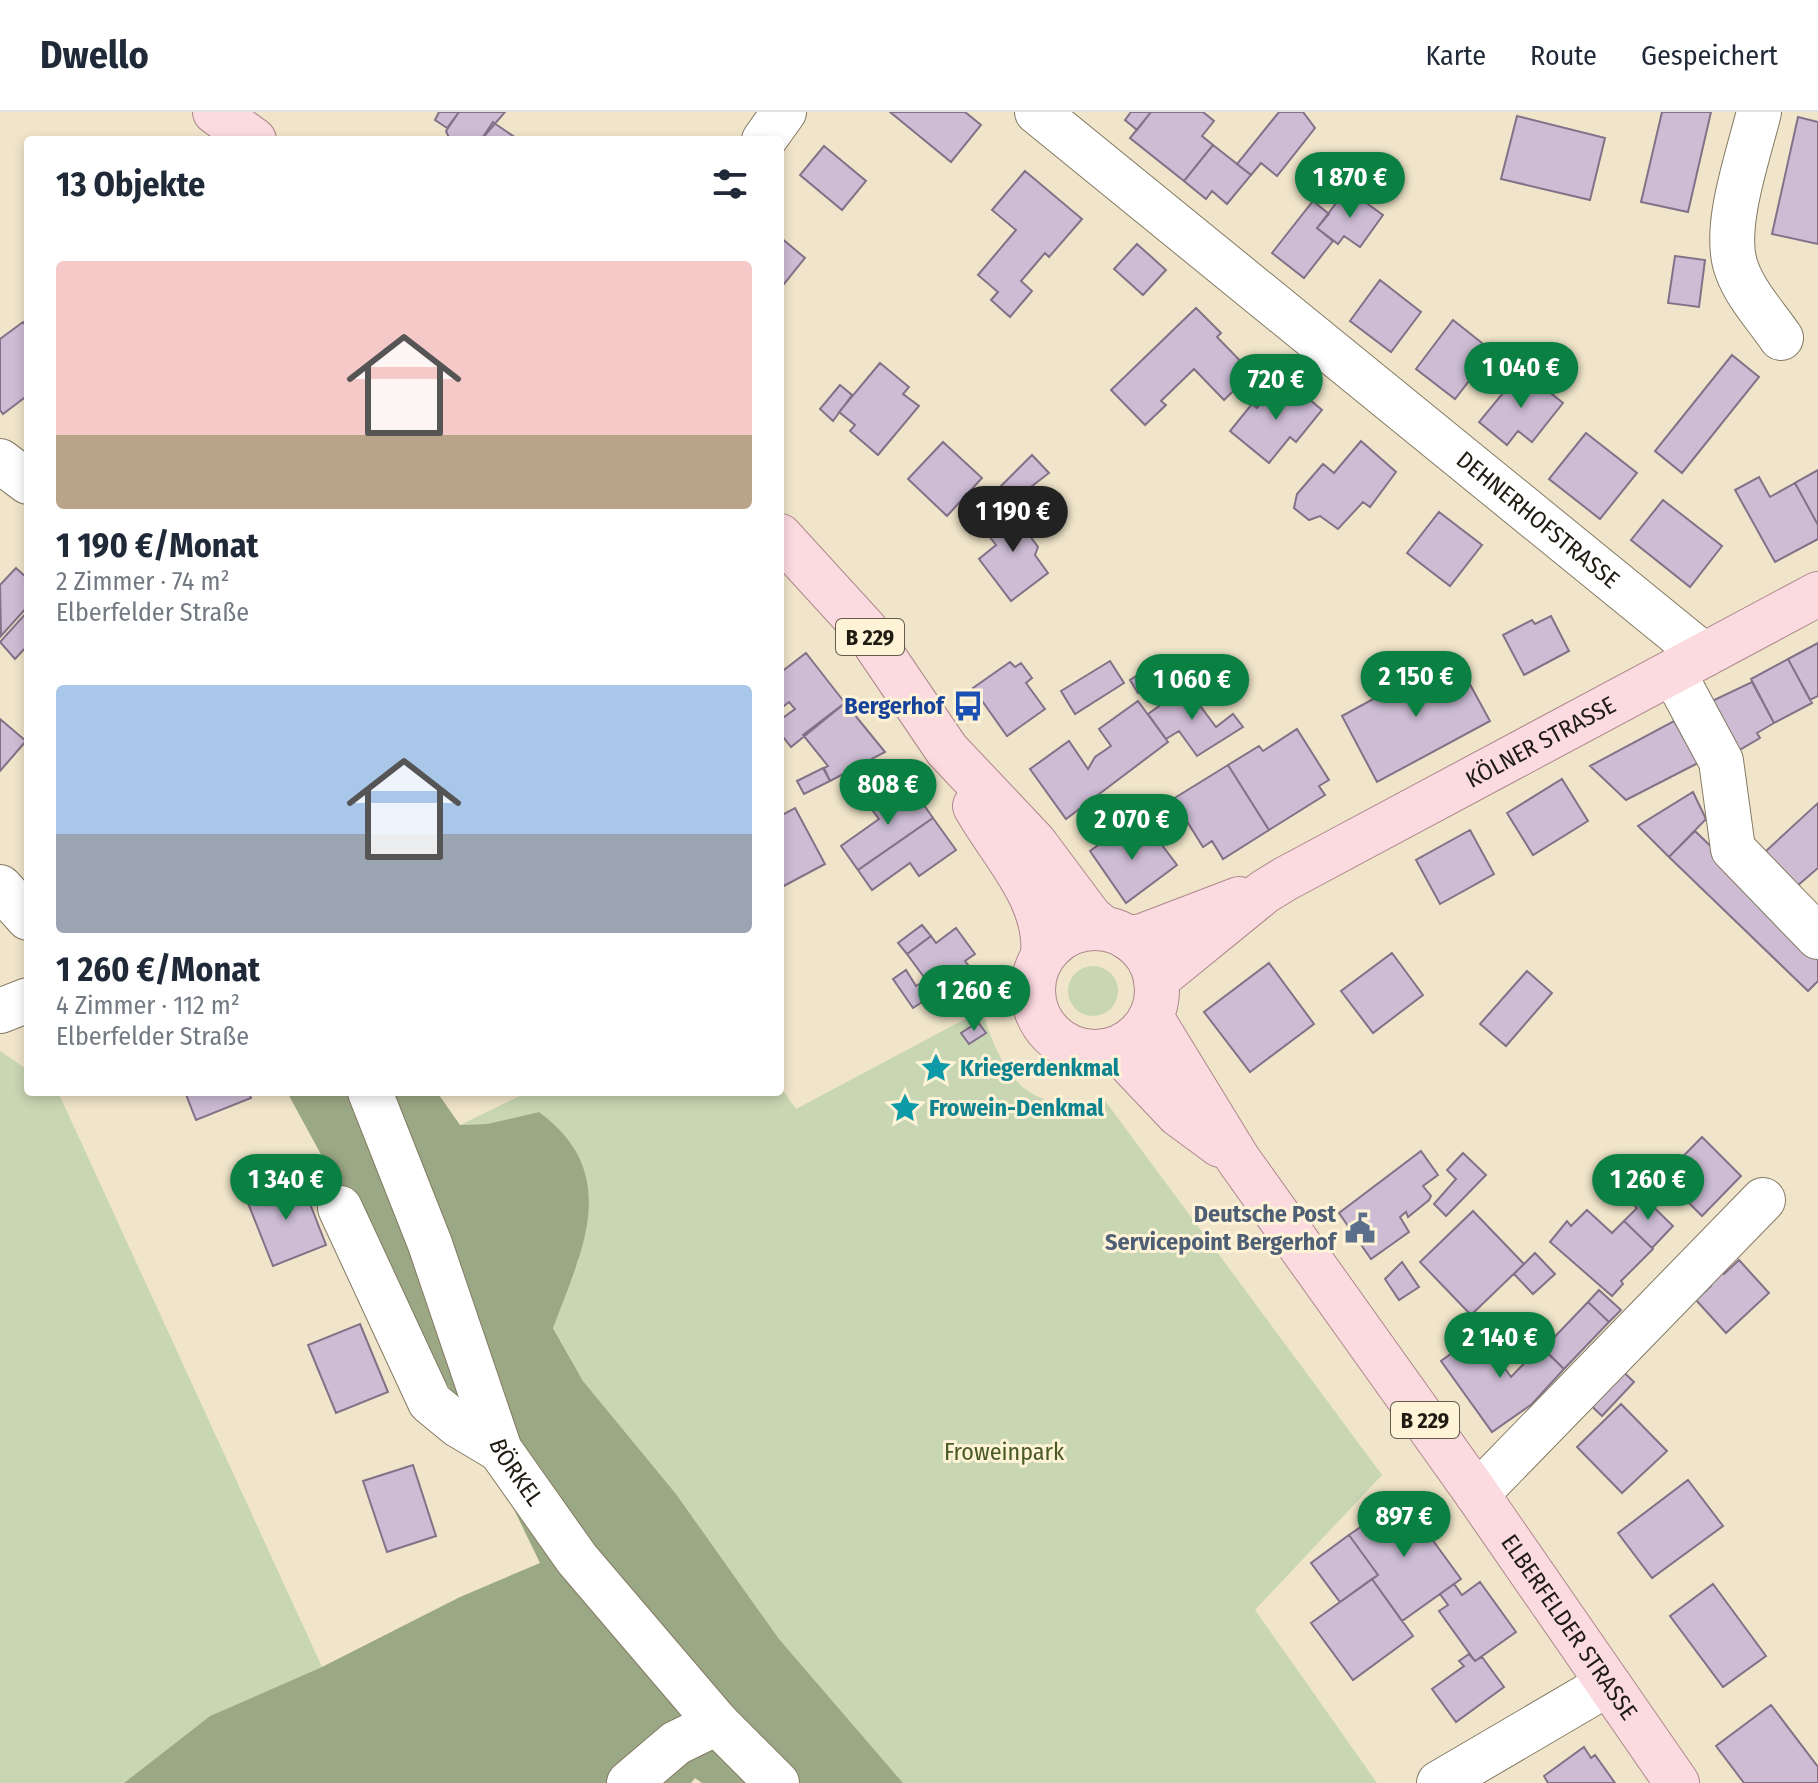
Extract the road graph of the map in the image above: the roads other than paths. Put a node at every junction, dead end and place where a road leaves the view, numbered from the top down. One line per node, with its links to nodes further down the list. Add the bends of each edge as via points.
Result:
1 (215, 112): 5 (main road)
2 (784, 112): 6 (street)
3 (1037, 112): 12 (street, DEHNERHOFSTRASSE)
4 (1759, 112): 7 (street, via 1732,249 1749,293)
5 (248, 136)
6 (767, 136)
7 (1781, 338)
8 (0, 461): 9 (street)
9 (24, 479)
10 (784, 540): 13 (main road, B 229, via 865,629)
11 (1818, 594): 12 (main road, KÖLNER STRASSE)
12 (1688, 664): 15 (main road, KÖLNER STRASSE); 18 (street, via 1721,761 1733,849)
13 (947, 750): 17 (main road, B 229, via 1034,842 1090,917); 19 (main road, B 229, via 984,822 1034,900 1045,935)
14 (0, 887): 16 (street)
15 (1264, 892): 17 (main road, KÖLNER STRASSE, via 1142,936); 20 (main road, KÖLNER STRASSE)
16 (24, 914)
17 (1116, 933): 19 (main road, via 1069,934); 20 (main road, B 229, via 1145,956)
18 (1818, 937)
19 (1043, 955): 23 (main road, B 229, via 1033,985 1039,1017 1048,1031 1075,1049)
20 (1154, 998): 23 (main road, via 1135,1037); 25 (main road, ELBERFELDER STRASSE / B 229)
21 (24, 1002): 22 (street)
22 (0, 1011)
23 (1107, 1051): 25 (main road, ELBERFELDER STRASSE / B 229, via 1125,1058 1178,1114)
24 (372, 1096): 28 (street, BÖRKEL, via 430,1244)
25 (1238, 1159): 29 (main road, ELBERFELDER STRASSE / B 229)
26 (1763, 1200): 29 (street)
27 (340, 1208): 28 (street, via 430,1402)
28 (500, 1450): 31 (street, BÖRKEL, via 577,1559)
29 (1477, 1494): 30 (main road, ELBERFELDER STRASSE / B 229)
30 (1608, 1684): 34 (street); 35 (main road, ELBERFELDER STRASSE / B 229)
31 (717, 1723): 32 (street, via 676,1743); 33 (street, BÖRKEL)
32 (629, 1783)
33 (777, 1783)
34 (1439, 1783)
35 (1677, 1783)

